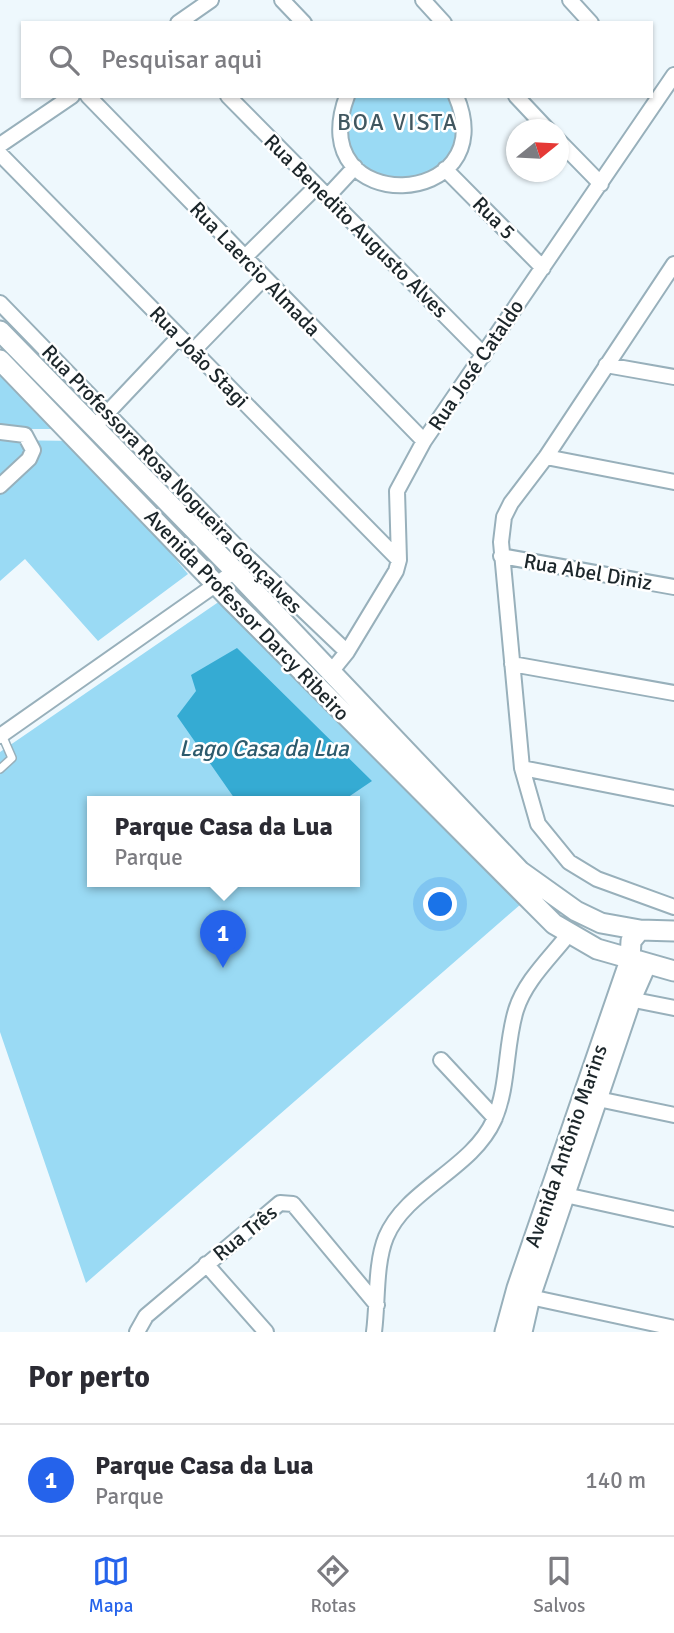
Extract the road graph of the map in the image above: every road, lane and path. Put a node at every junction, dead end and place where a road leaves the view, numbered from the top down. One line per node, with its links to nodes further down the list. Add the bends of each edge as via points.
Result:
1 (211, 0): 5 (street)
2 (282, 0): 6 (street)
3 (422, 0): 7 (street)
4 (575, 2): 8 (street)
5 (181, 21)
6 (302, 21)
7 (442, 21)
8 (590, 21)
9 (674, 75): 10 (street, Rua José Cataldo)
10 (655, 89)
11 (69, 98): 19 (street)
12 (90, 98): 26 (street, Rua Laercio Almada)
13 (230, 98): 25 (street, Rua Benedito Augusto Alves)
14 (346, 98): 22 (street, via 340,132)
15 (456, 98): 23 (street, via 463,125 461,141)
16 (518, 98): 18 (street)
17 (650, 98): 24 (street, Rua José Cataldo)
18 (538, 119)
19 (0, 145)
20 (569, 151): 24 (street)
21 (0, 154): 32 (street, Rua João Stagi)
22 (355, 167): 23 (street, via 383,185 400,188 424,183); 25 (street)
23 (445, 169): 27 (street, Rua 5)
24 (601, 184): 27 (street, Rua José Cataldo)
25 (323, 191): 26 (street); 34 (street, Rua Benedito Augusto Alves)
26 (244, 258): 29 (street, Rua Laercio Almada)
27 (542, 268): 34 (street, Rua José Cataldo)
28 (673, 268): 36 (street)
29 (263, 279): 33 (street); 41 (street, Rua Laercio Almada)
30 (0, 303): 38 (street, Rua Professora Rosa Nogueira Gonçalves)
31 (0, 331): 39 (main road, Avenida Professor Darcy Ribeiro)
32 (179, 337): 33 (street, Rua João Stagi); 38 (street)
33 (193, 351): 46 (street, Rua João Stagi)
34 (484, 355): 41 (street, Rua José Cataldo)
35 (0, 360): 48 (main road, Avenida Professor Darcy Ribeiro)
36 (606, 365): 37 (street); 42 (street)
37 (674, 377)
38 (108, 412): 39 (street); 50 (street, Rua Professora Rosa Nogueira Gonçalves, via 236,546)
39 (94, 427): 47 (main road, Avenida Professor Darcy Ribeiro)
40 (0, 432): 44 (street, via 25,435 33,450)
41 (424, 441): 46 (street, Rua José Cataldo, via 397,491)
42 (546, 457): 43 (street); 45 (street, via 504,517)
43 (674, 482)
44 (0, 486)
45 (501, 556): 49 (street, Rua Abel Diniz); 51 (street)
46 (399, 560): 50 (street, Rua José Cataldo, via 391,584)
47 (235, 571): 48 (street); 52 (main road, Avenida Professor Darcy Ribeiro)
48 (217, 585): 54 (street); 62 (main road, Avenida Professor Darcy Ribeiro)
49 (674, 587)
50 (347, 652): 52 (street, Rua José Cataldo)
51 (512, 664): 53 (street); 55 (street)
52 (330, 673): 59 (main road, Avenida Professor Darcy Ribeiro, via 520,871)
53 (674, 693)
54 (1, 736): 56 (lane, via 12,758)
55 (522, 768): 57 (street); 58 (street, via 538,824 569,862 597,879)
56 (0, 769)
57 (674, 798)
58 (674, 907)
59 (601, 923): 60 (main road, Avenida Professor Darcy Ribeiro); 62 (main road)
60 (640, 930): 61 (main road, Avenida Professor Darcy Ribeiro); 63 (main road, Avenida Antônio Marins, via 631,941)
61 (674, 931)
62 (568, 935): 63 (main road, Avenida Professor Darcy Ribeiro, via 597,950); 69 (street, via 516,1009)
63 (656, 965): 64 (main road, Avenida Antônio Marins)
64 (625, 998): 65 (street); 67 (main road, Avenida Antônio Marins); 70 (main road, Avenida Antônio Marins)
65 (674, 1008)
66 (441, 1060): 69 (street)
67 (598, 1099): 68 (street); 70 (main road, Avenida Antônio Marins)
68 (674, 1115)
69 (495, 1118): 74 (street, via 457,1166 394,1223 383,1251)
70 (557, 1194): 71 (street); 73 (main road, Avenida Antônio Marins); 79 (main road, Avenida Antônio Marins, via 517,1288)
71 (674, 1219)
72 (206, 1264): 74 (street, Rua Três, via 272,1207 288,1202); 76 (street, Rua Três, via 146,1317); 77 (street)
73 (530, 1297): 75 (street); 80 (main road, Avenida Antônio Marins)
74 (377, 1305): 78 (street)
75 (674, 1328)
76 (138, 1332)
77 (266, 1332)
78 (374, 1332)
79 (505, 1332)
80 (522, 1332)

